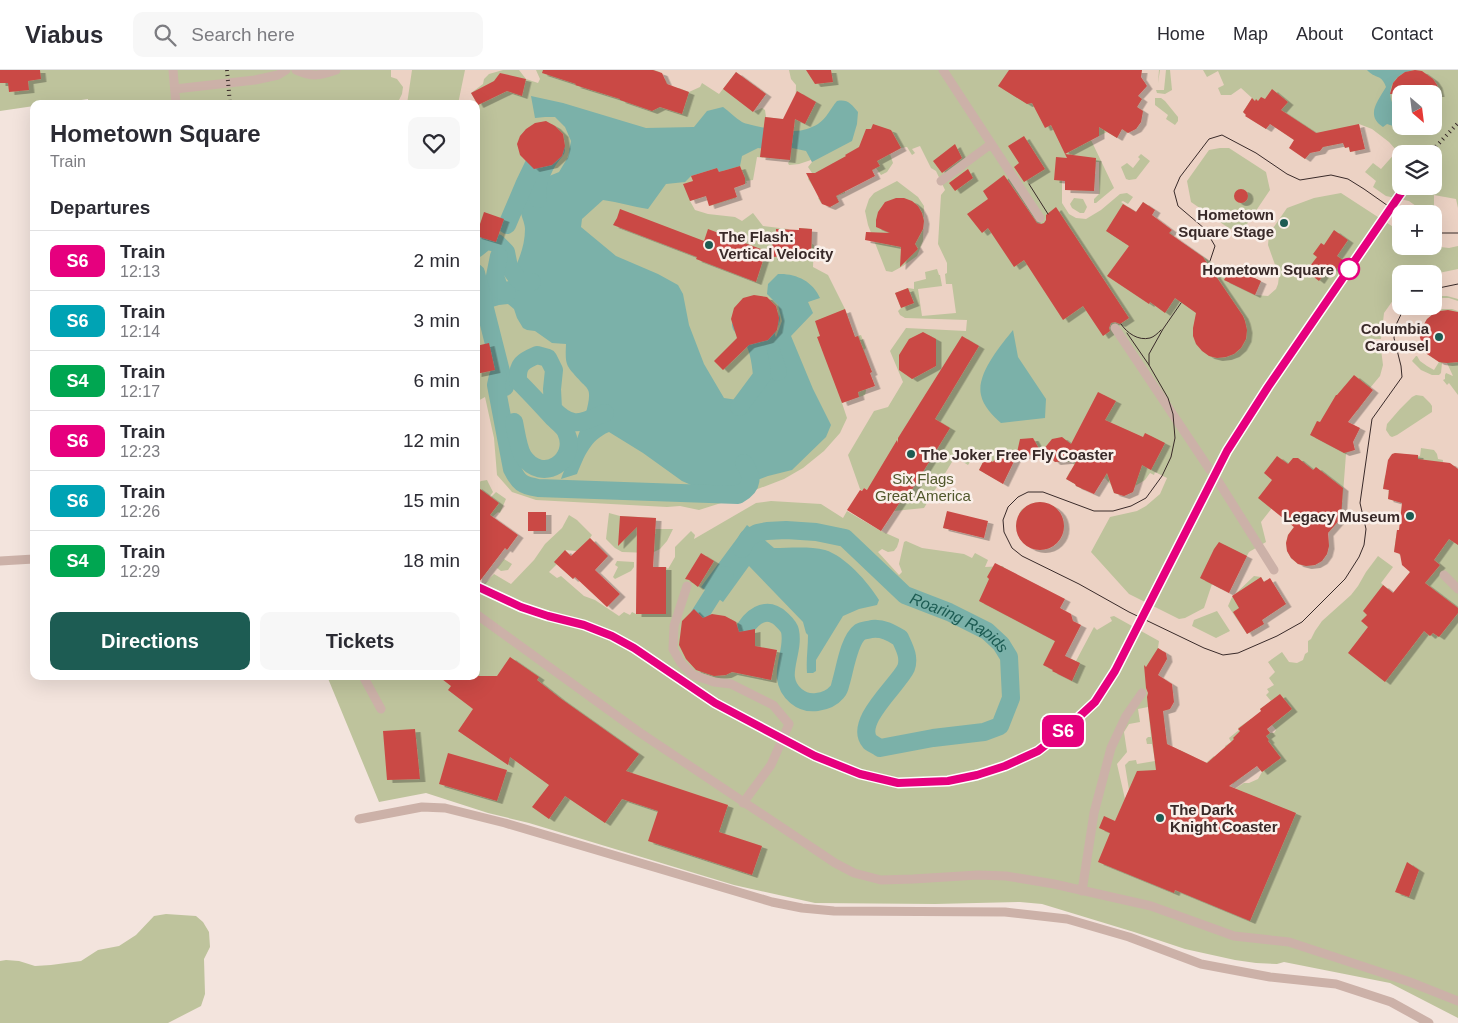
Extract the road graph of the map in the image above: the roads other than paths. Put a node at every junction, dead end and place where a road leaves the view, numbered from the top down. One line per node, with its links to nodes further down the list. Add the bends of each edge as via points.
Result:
1 (173, 70): 6 (lane)
2 (286, 70): 6 (lane, via 255,80)
3 (296, 70): 4 (lane, via 310,76)
4 (336, 70)
5 (943, 70): 8 (lane)
6 (175, 89): 7 (lane)
7 (176, 100)
8 (991, 144): 9 (lane); 10 (lane)
9 (941, 182)
10 (1040, 218)
11 (1115, 328): 12 (lane)
12 (1210, 470)
13 (1218, 481): 16 (lane)
14 (30, 559): 15 (lane)
15 (0, 561)
16 (1274, 570)
17 (1444, 575): 19 (lane)
18 (687, 586): 24 (lane, via 674,626 673,649 681,663 693,675 731,684 773,705 789,724 771,766)
19 (1458, 589)
20 (480, 617): 24 (lane)
21 (365, 680): 23 (lane)
22 (1142, 693): 26 (lane, via 1126,716 1111,748 1094,813)
23 (381, 709)
24 (744, 803): 26 (lane, via 854,873 881,880 1006,876)
25 (359, 820): 28 (lane, via 422,807 445,808 802,908 1005,912 1067,919 1129,937 1201,964 1270,977 1336,984 1391,1002)
26 (1082, 891): 27 (lane, via 1151,906 1234,936 1290,942)
27 (1458, 1001)
28 (1429, 1023)

